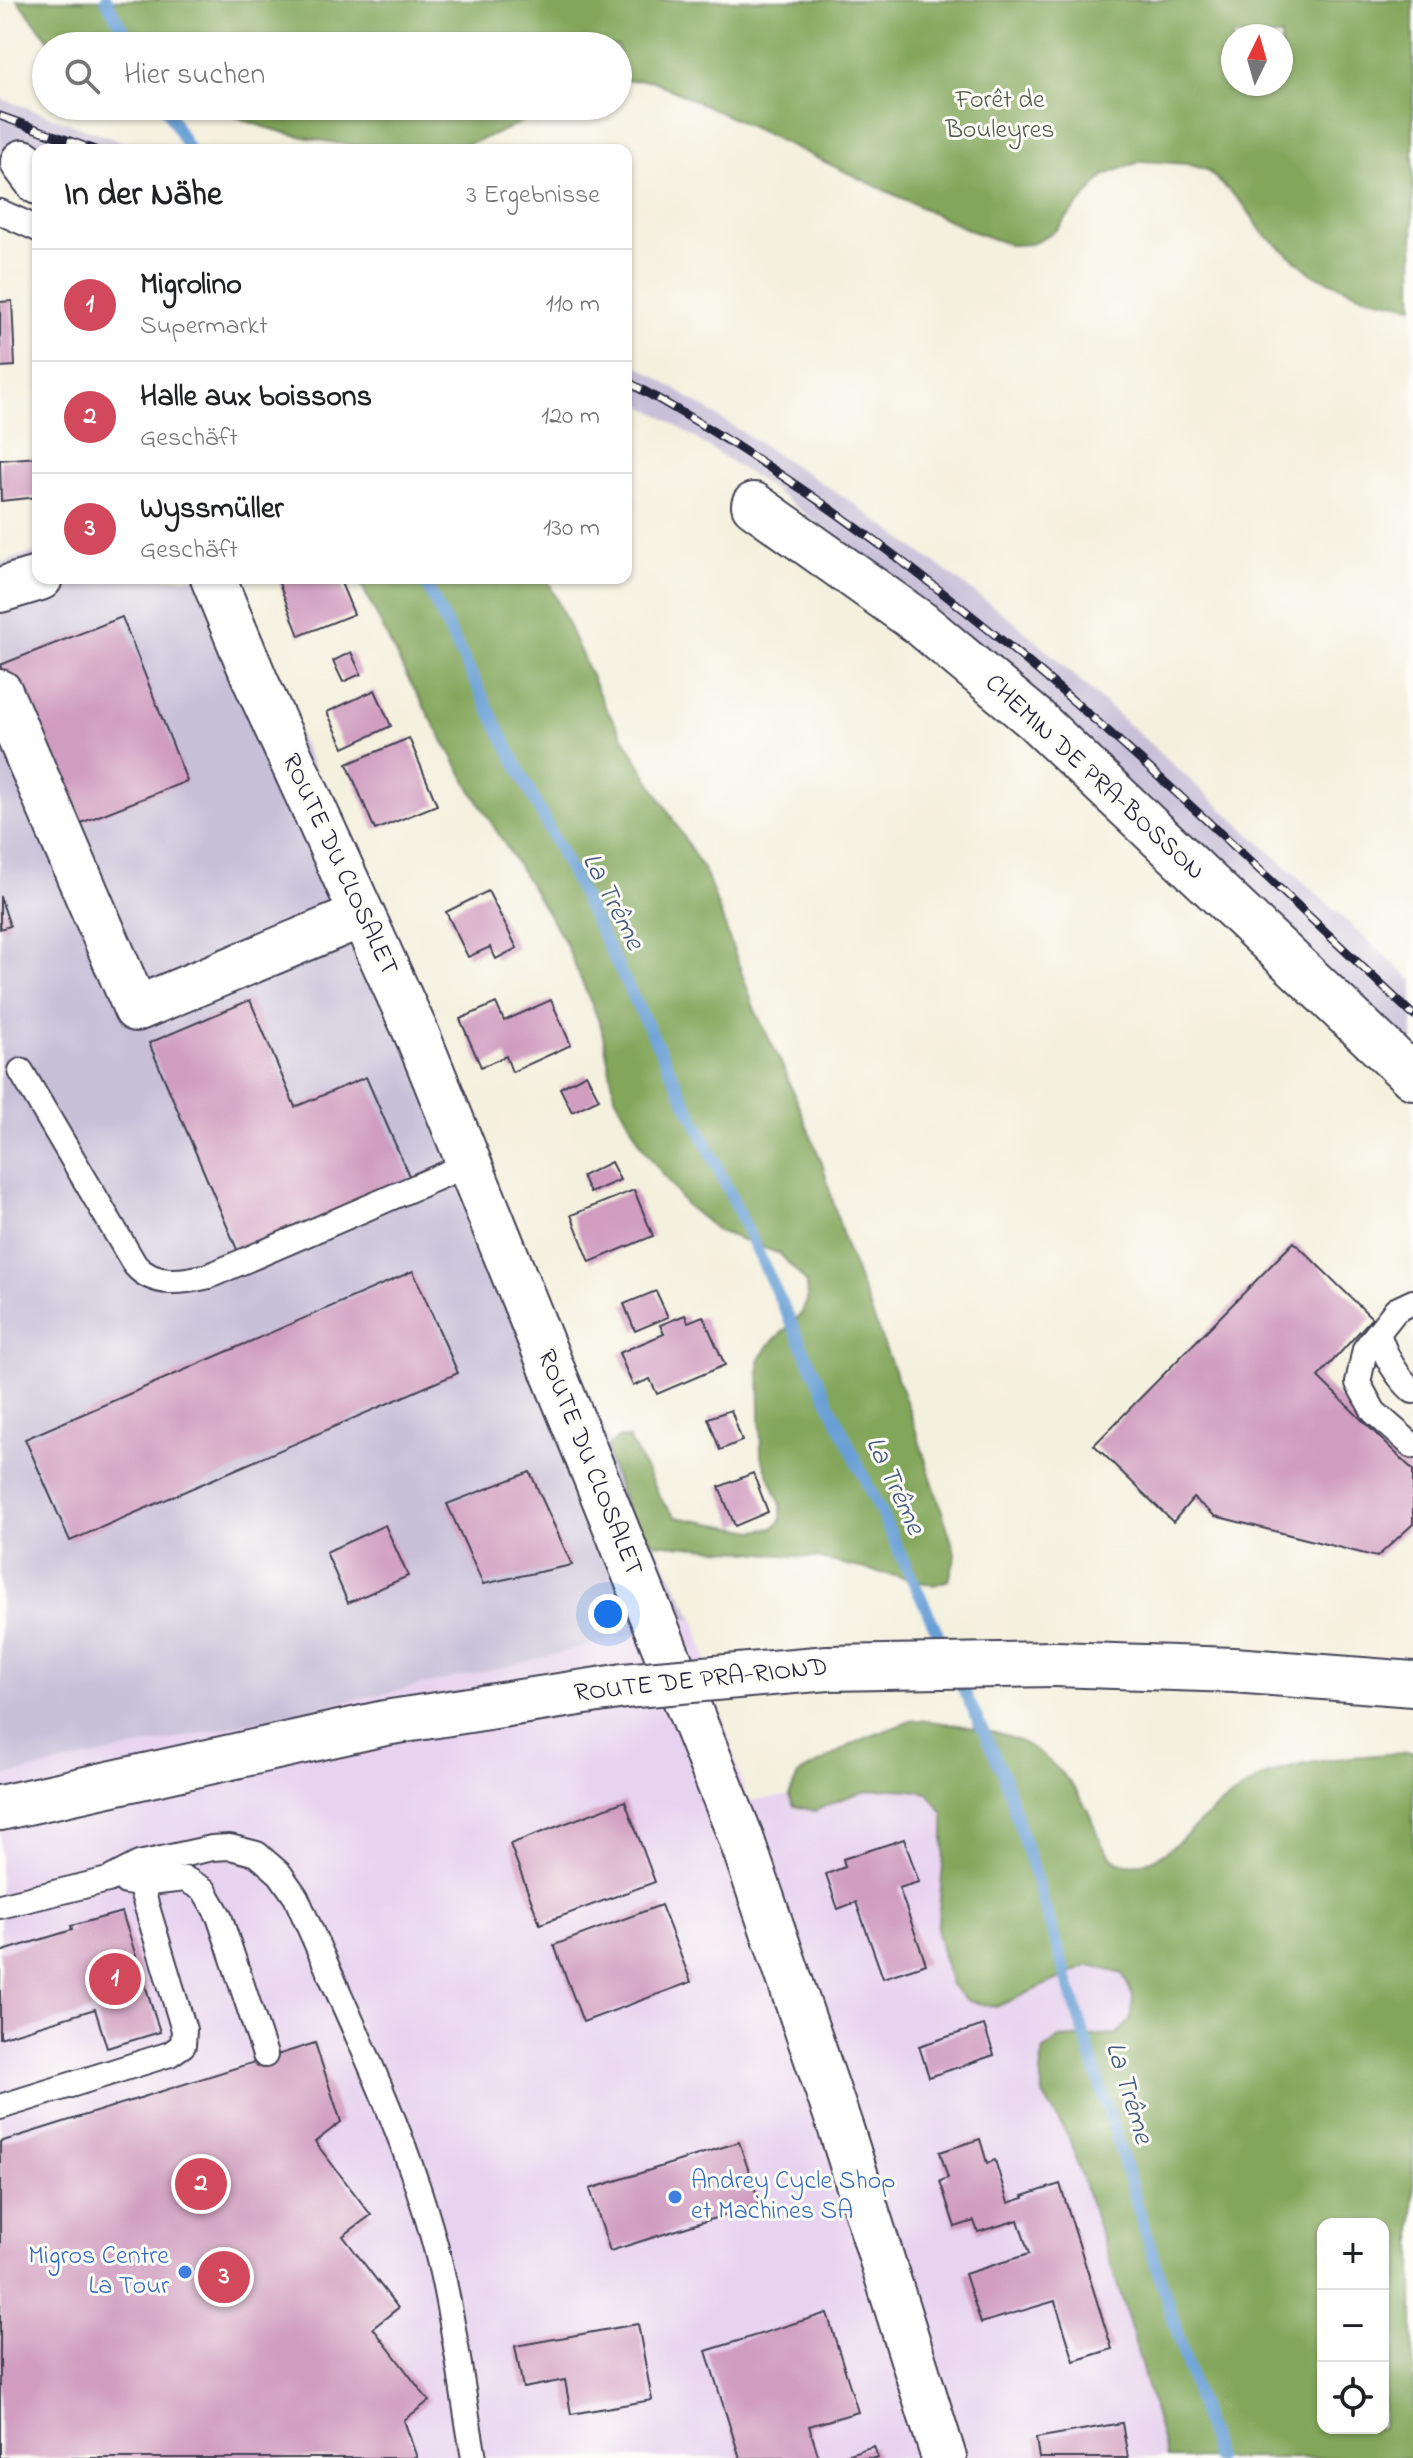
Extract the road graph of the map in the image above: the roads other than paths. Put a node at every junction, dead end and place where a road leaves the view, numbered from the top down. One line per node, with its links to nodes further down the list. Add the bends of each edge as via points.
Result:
1 (0, 212): 2 (lane)
2 (32, 226)
3 (754, 505): 10 (street, CHEMIN DE PRA-BOSSON, via 920,623 1035,719)
4 (32, 580): 6 (street)
5 (215, 584): 8 (street, ROUTE DU CLOSALET)
6 (0, 590)
7 (0, 692): 8 (street, via 136,1009)
8 (362, 915): 11 (street, ROUTE DU CLOSALET)
9 (21, 1071): 11 (lane, via 135,1265 151,1279 209,1276)
10 (1413, 1077)
11 (469, 1164): 24 (street, ROUTE DU CLOSALET, via 740,1835 842,2132)
12 (1413, 1302): 13 (lane, via 1396,1310)
13 (1378, 1333): 14 (lane, via 1385,1356); 15 (lane, via 1365,1349 1358,1383 1374,1412)
14 (1413, 1391)
15 (1413, 1446)
16 (1413, 1684): 17 (street, ROUTE DE PRA-RIOND, bridge, via 1055,1664 828,1668 624,1686 385,1723)
17 (0, 1808)
18 (108, 1880): 19 (lane); 20 (lane); 23 (lane, via 139,1864 230,1847 257,1854 296,1897 416,2186 439,2260)
19 (140, 1884): 21 (lane, via 185,1879 212,1900); 22 (lane, via 184,2030 183,2045 170,2054)
20 (0, 1906)
21 (265, 2055)
22 (0, 2107)
23 (474, 2458)
24 (944, 2458)

